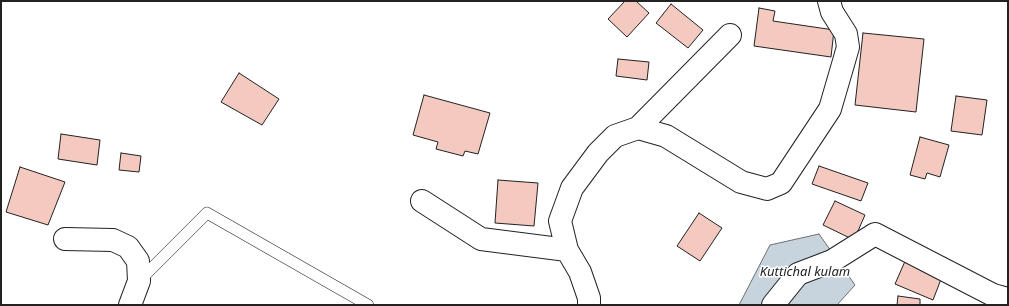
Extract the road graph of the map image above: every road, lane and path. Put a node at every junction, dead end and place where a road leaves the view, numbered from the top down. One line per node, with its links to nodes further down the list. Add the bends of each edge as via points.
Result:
1 (829, 1): 3 (street, via 832,12 846,34 848,47 830,109 781,183 767,189 741,182 666,136)
2 (730, 34): 3 (street)
3 (638, 128): 6 (street, via 615,136 572,188 560,221)
4 (422, 201): 6 (street, via 481,239)
5 (65, 240): 7 (street, via 113,240 128,247 138,262)
6 (567, 250): 11 (street, via 580,272 589,298)
7 (139, 281): 9 (street); 10 (lane, via 207,213)
8 (1008, 299): 12 (street, via 993,295 874,234 832,261 798,274)
9 (130, 305)
10 (368, 305)
11 (588, 305)
12 (773, 305)

